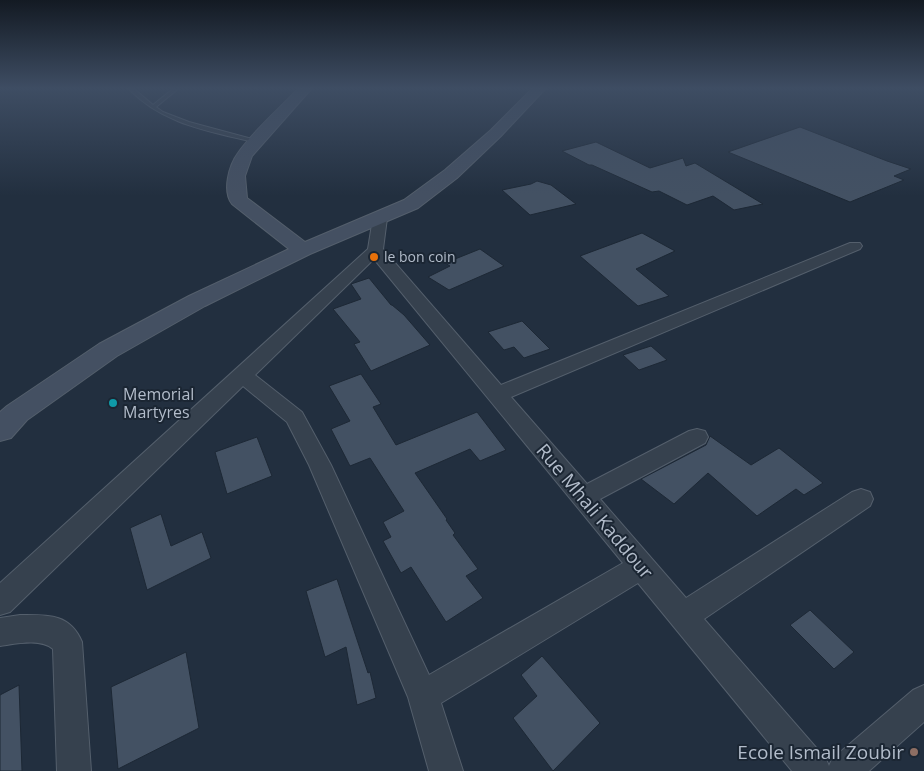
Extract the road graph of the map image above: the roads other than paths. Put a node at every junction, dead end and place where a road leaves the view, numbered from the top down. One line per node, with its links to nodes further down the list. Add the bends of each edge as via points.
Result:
1 (191, 124): 4 (lane)
2 (273, 124): 4 (main road)
3 (506, 124): 5 (main road, via 451,174 411,204)
4 (257, 142): 7 (main road, via 244,155 236,176 238,200)
5 (380, 218): 7 (main road); 8 (street)
6 (855, 246): 10 (street)
7 (303, 250): 11 (main road, via 197,301 108,350 16,412)
8 (375, 250): 9 (street); 10 (street, Rue Mhali Kaddour)
9 (242, 375): 16 (street); 19 (street, via 295,417 320,465)
10 (497, 395): 13 (street, Rue Mhali Kaddour)
11 (0, 430)
12 (697, 437): 13 (street)
13 (583, 497): 15 (street, Rue Mhali Kaddour)
14 (861, 499): 17 (street)
15 (642, 566): 17 (street, Rue Mhali Kaddour); 19 (street)
16 (0, 602)
17 (683, 616): 23 (street, Rue Mhali Kaddour)
18 (0, 632): 21 (street, via 53,630 67,642)
19 (423, 696): 22 (street)
20 (924, 701): 24 (street)
21 (74, 771)
22 (446, 771)
23 (814, 771)
24 (844, 771)

